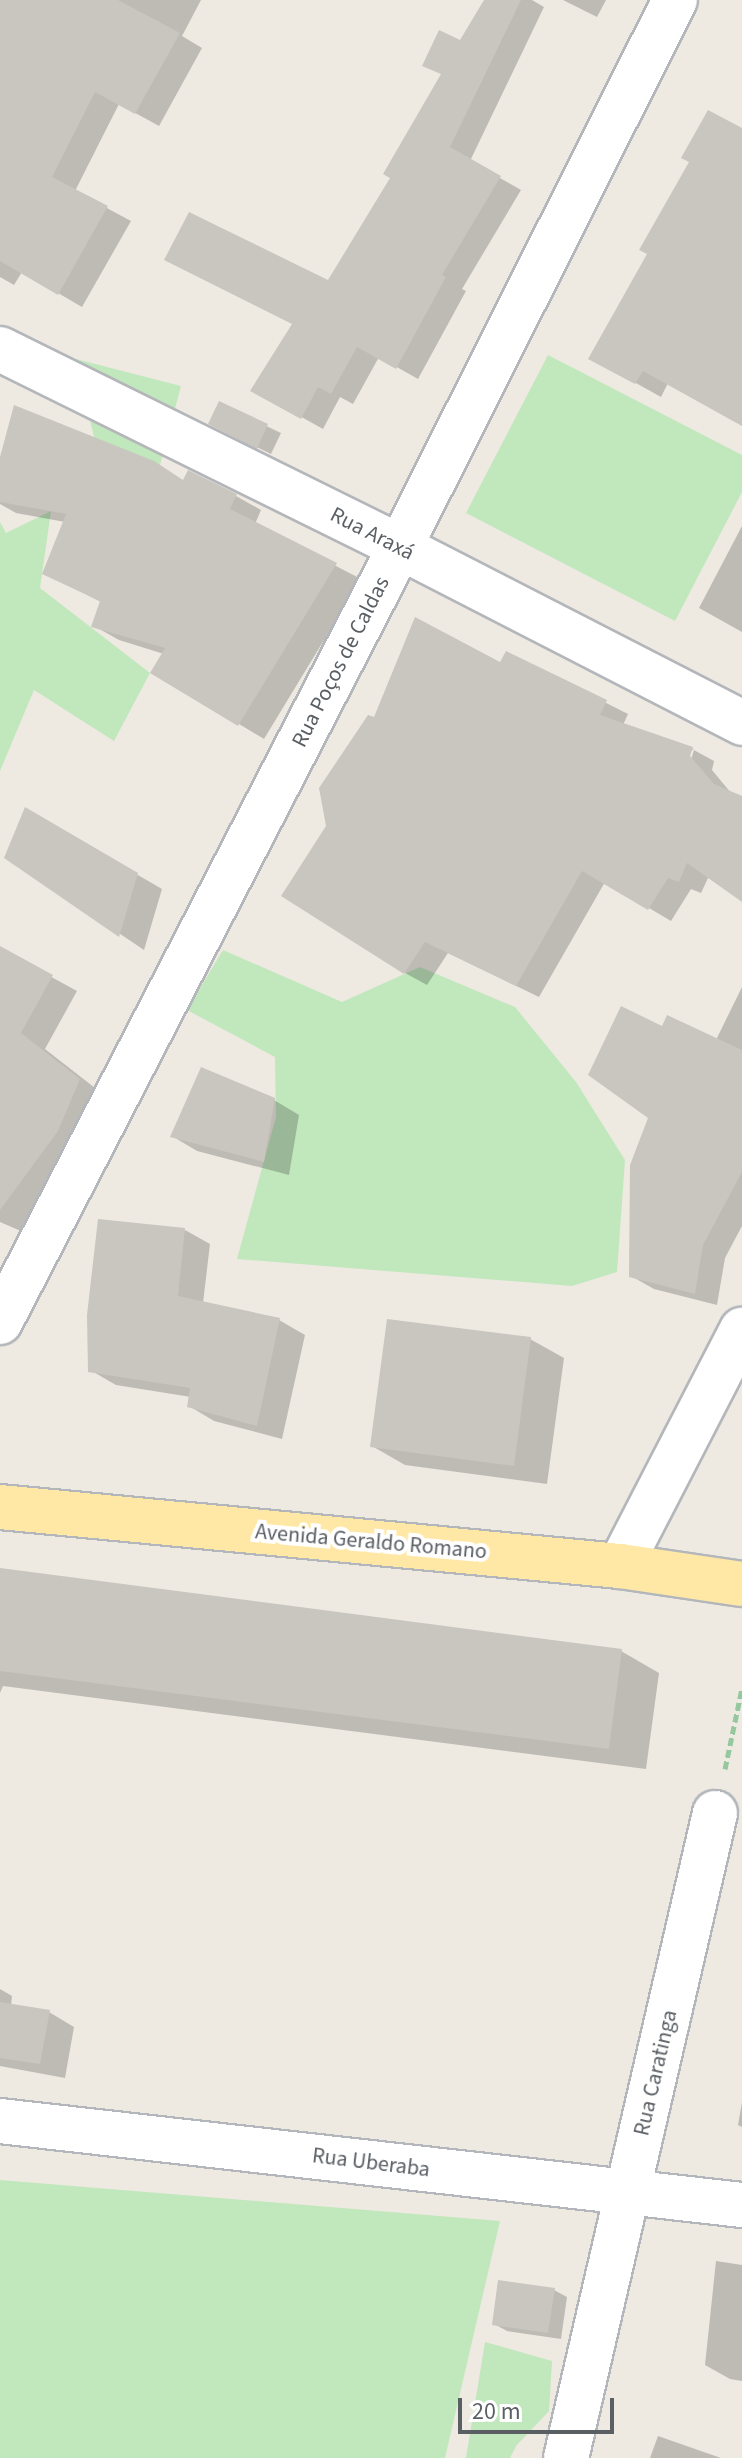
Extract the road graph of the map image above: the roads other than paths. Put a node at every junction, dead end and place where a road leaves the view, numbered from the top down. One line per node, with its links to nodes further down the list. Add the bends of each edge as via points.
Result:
1 (675, 0): 3 (street, Rua Poços de Caldas)
2 (0, 349): 3 (street, Rua Araxá)
3 (400, 547): 4 (street, Rua Araxá); 5 (street, Rua Poços de Caldas)
4 (742, 723)
5 (0, 1322)
6 (742, 1330): 8 (street)
7 (0, 1507): 8 (main road, Avenida Geraldo Romano)
8 (620, 1566): 9 (main road, Avenida Geraldo Romano)
9 (742, 1584)
10 (715, 1813): 12 (street, Rua Caratinga)
11 (0, 2121): 12 (street, Rua Uberaba)
12 (628, 2193): 13 (street, Rua Uberaba); 14 (street, Rua Caratinga)
13 (742, 2205)
14 (566, 2458)

